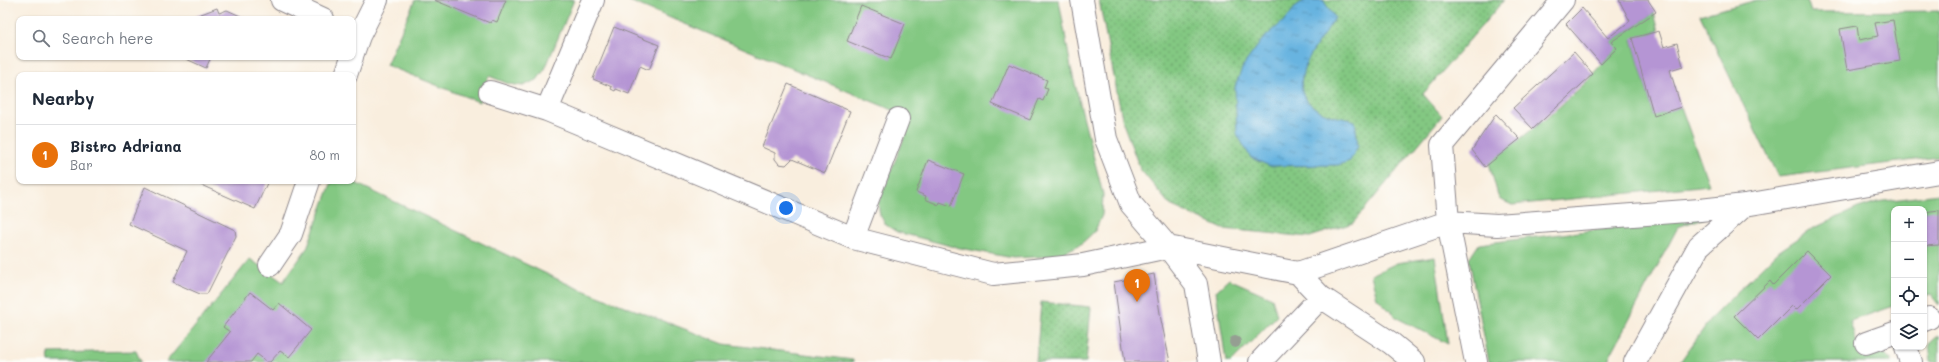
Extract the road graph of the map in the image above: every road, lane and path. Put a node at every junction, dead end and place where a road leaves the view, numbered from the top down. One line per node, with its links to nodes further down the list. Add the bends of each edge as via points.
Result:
1 (282, 0): 6 (street)
2 (377, 0): 7 (street)
3 (592, 0): 11 (street)
4 (1082, 0): 18 (street, via 1106,139 1131,204)
5 (1563, 0): 16 (street, via 1442,145)
6 (317, 16)
7 (356, 39)
8 (351, 60): 9 (street)
9 (347, 72)
10 (490, 92): 11 (street)
11 (547, 110): 17 (street)
12 (898, 119): 17 (street)
13 (1939, 172): 15 (street)
14 (308, 184): 19 (street, via 291,234)
15 (1745, 205): 16 (street, via 1497,225); 29 (street, via 1698,246)
16 (1448, 222): 20 (street); 28 (street)
17 (853, 238): 18 (street, via 993,274 1083,265)
18 (1168, 247): 20 (street); 25 (street, via 1196,284)
19 (270, 266)
20 (1298, 273): 21 (street)
21 (1321, 296): 26 (street); 27 (street, via 1391,343)
22 (1891, 334): 23 (street)
23 (1866, 343)
24 (1907, 350): 30 (street)
25 (1210, 362)
26 (1260, 362)
27 (1414, 362)
28 (1476, 362)
29 (1635, 362)
30 (1911, 362)

